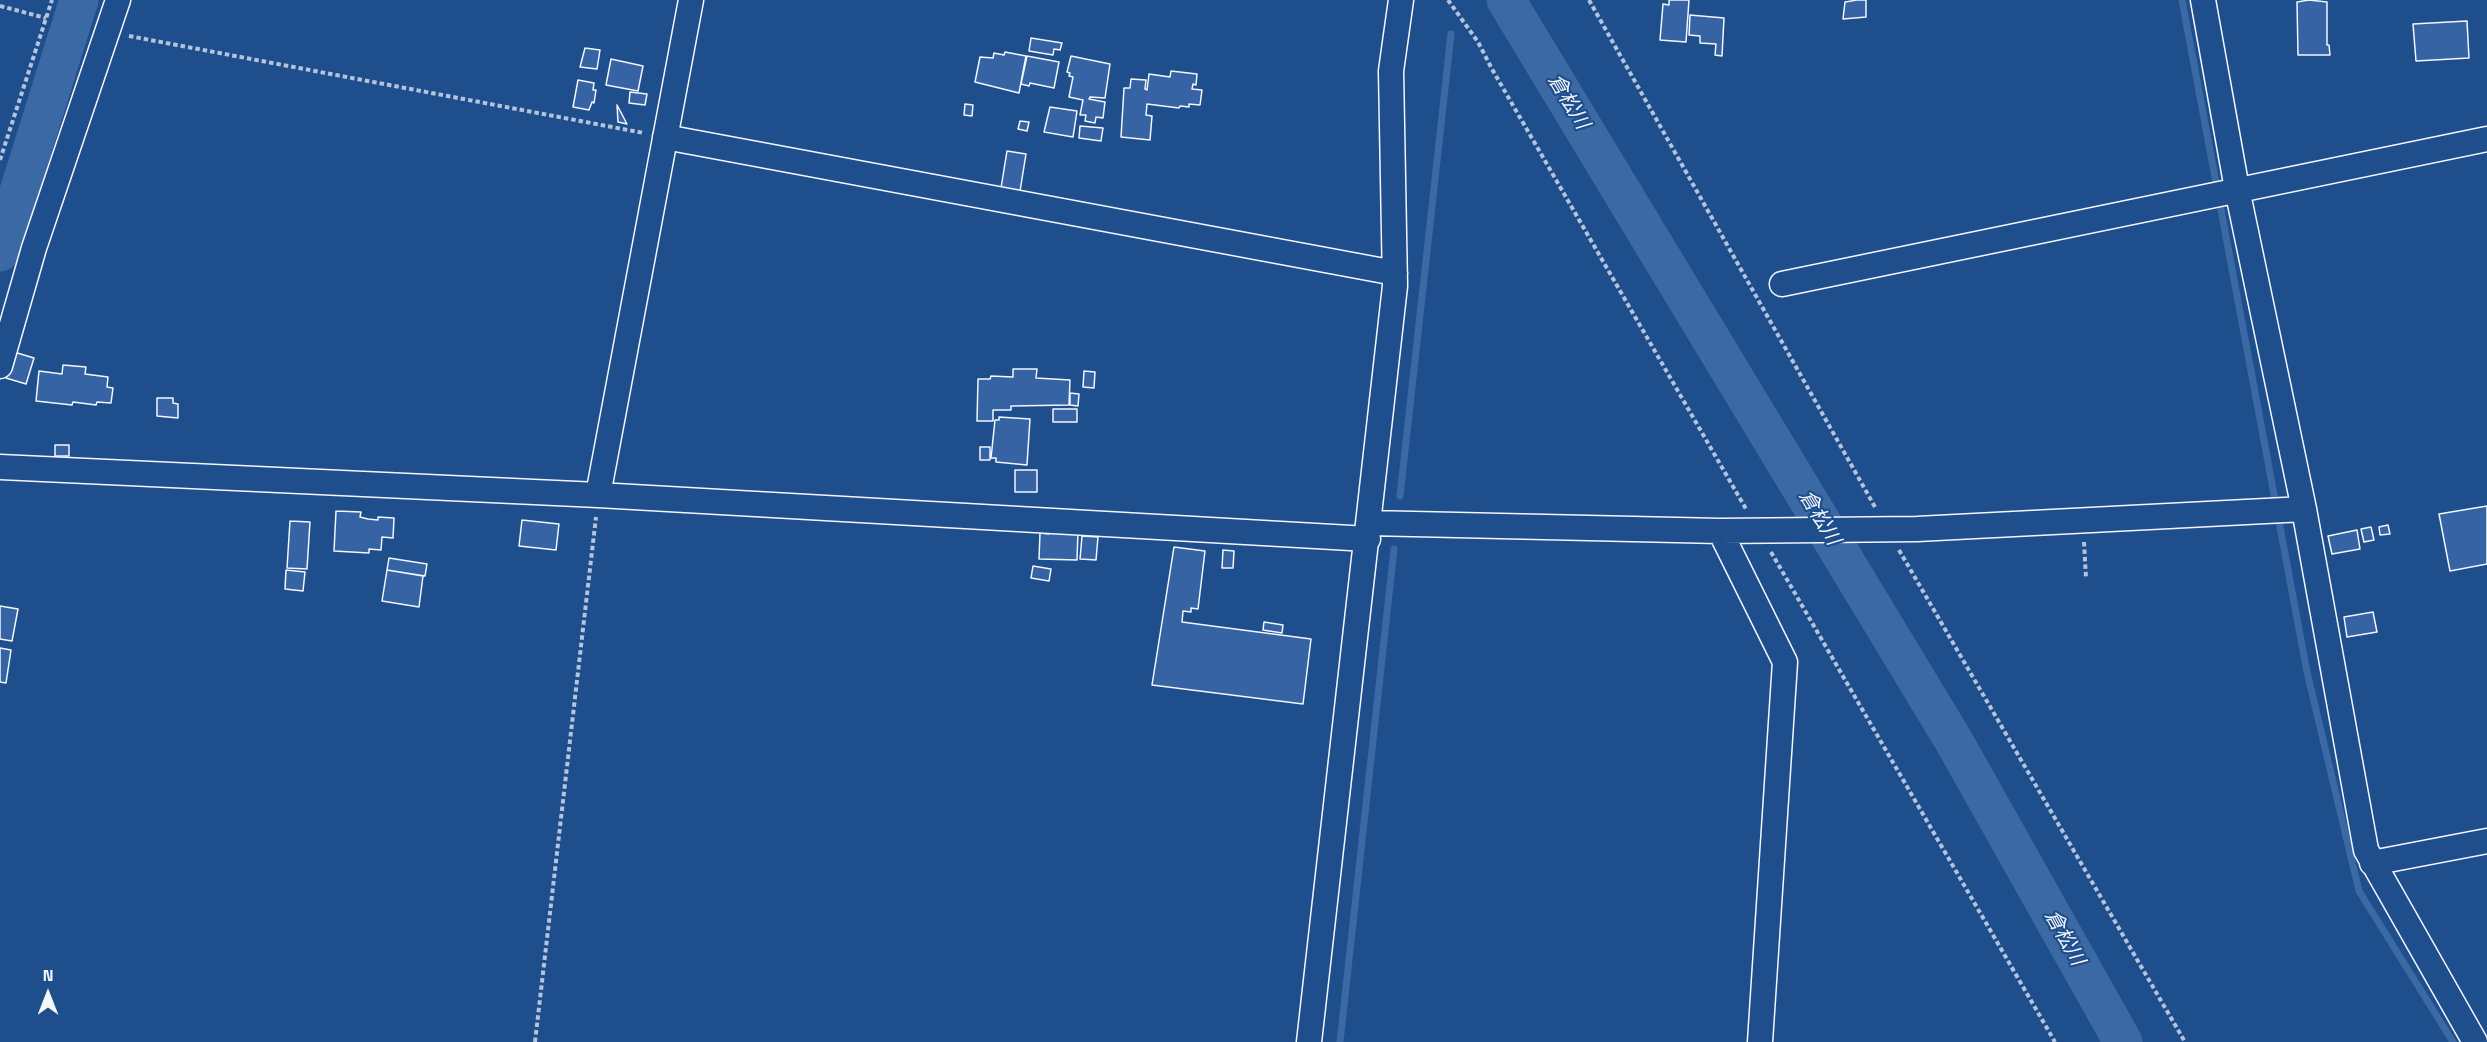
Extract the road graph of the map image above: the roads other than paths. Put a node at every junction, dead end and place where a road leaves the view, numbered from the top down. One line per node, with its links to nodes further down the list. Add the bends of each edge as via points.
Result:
1 (118, 0): 10 (street, via 34,248)
2 (691, 0): 5 (street)
3 (1401, 0): 8 (street, via 1391,71)
4 (2203, 0): 7 (street)
5 (665, 137): 8 (street); 12 (street)
6 (2487, 139): 7 (street)
7 (2237, 189): 9 (street); 13 (street)
8 (1395, 273): 14 (street)
9 (1782, 284)
10 (0, 366)
11 (0, 467): 12 (street)
12 (598, 495): 14 (street)
13 (2297, 510): 15 (street, via 1917,529); 17 (street, via 2366,850)
14 (1368, 531): 15 (street); 18 (street)
15 (1720, 531): 19 (street, via 1785,662)
16 (2487, 841): 17 (street)
17 (2372, 862): 20 (street)
18 (1309, 1042)
19 (1760, 1042)
20 (2475, 1042)

